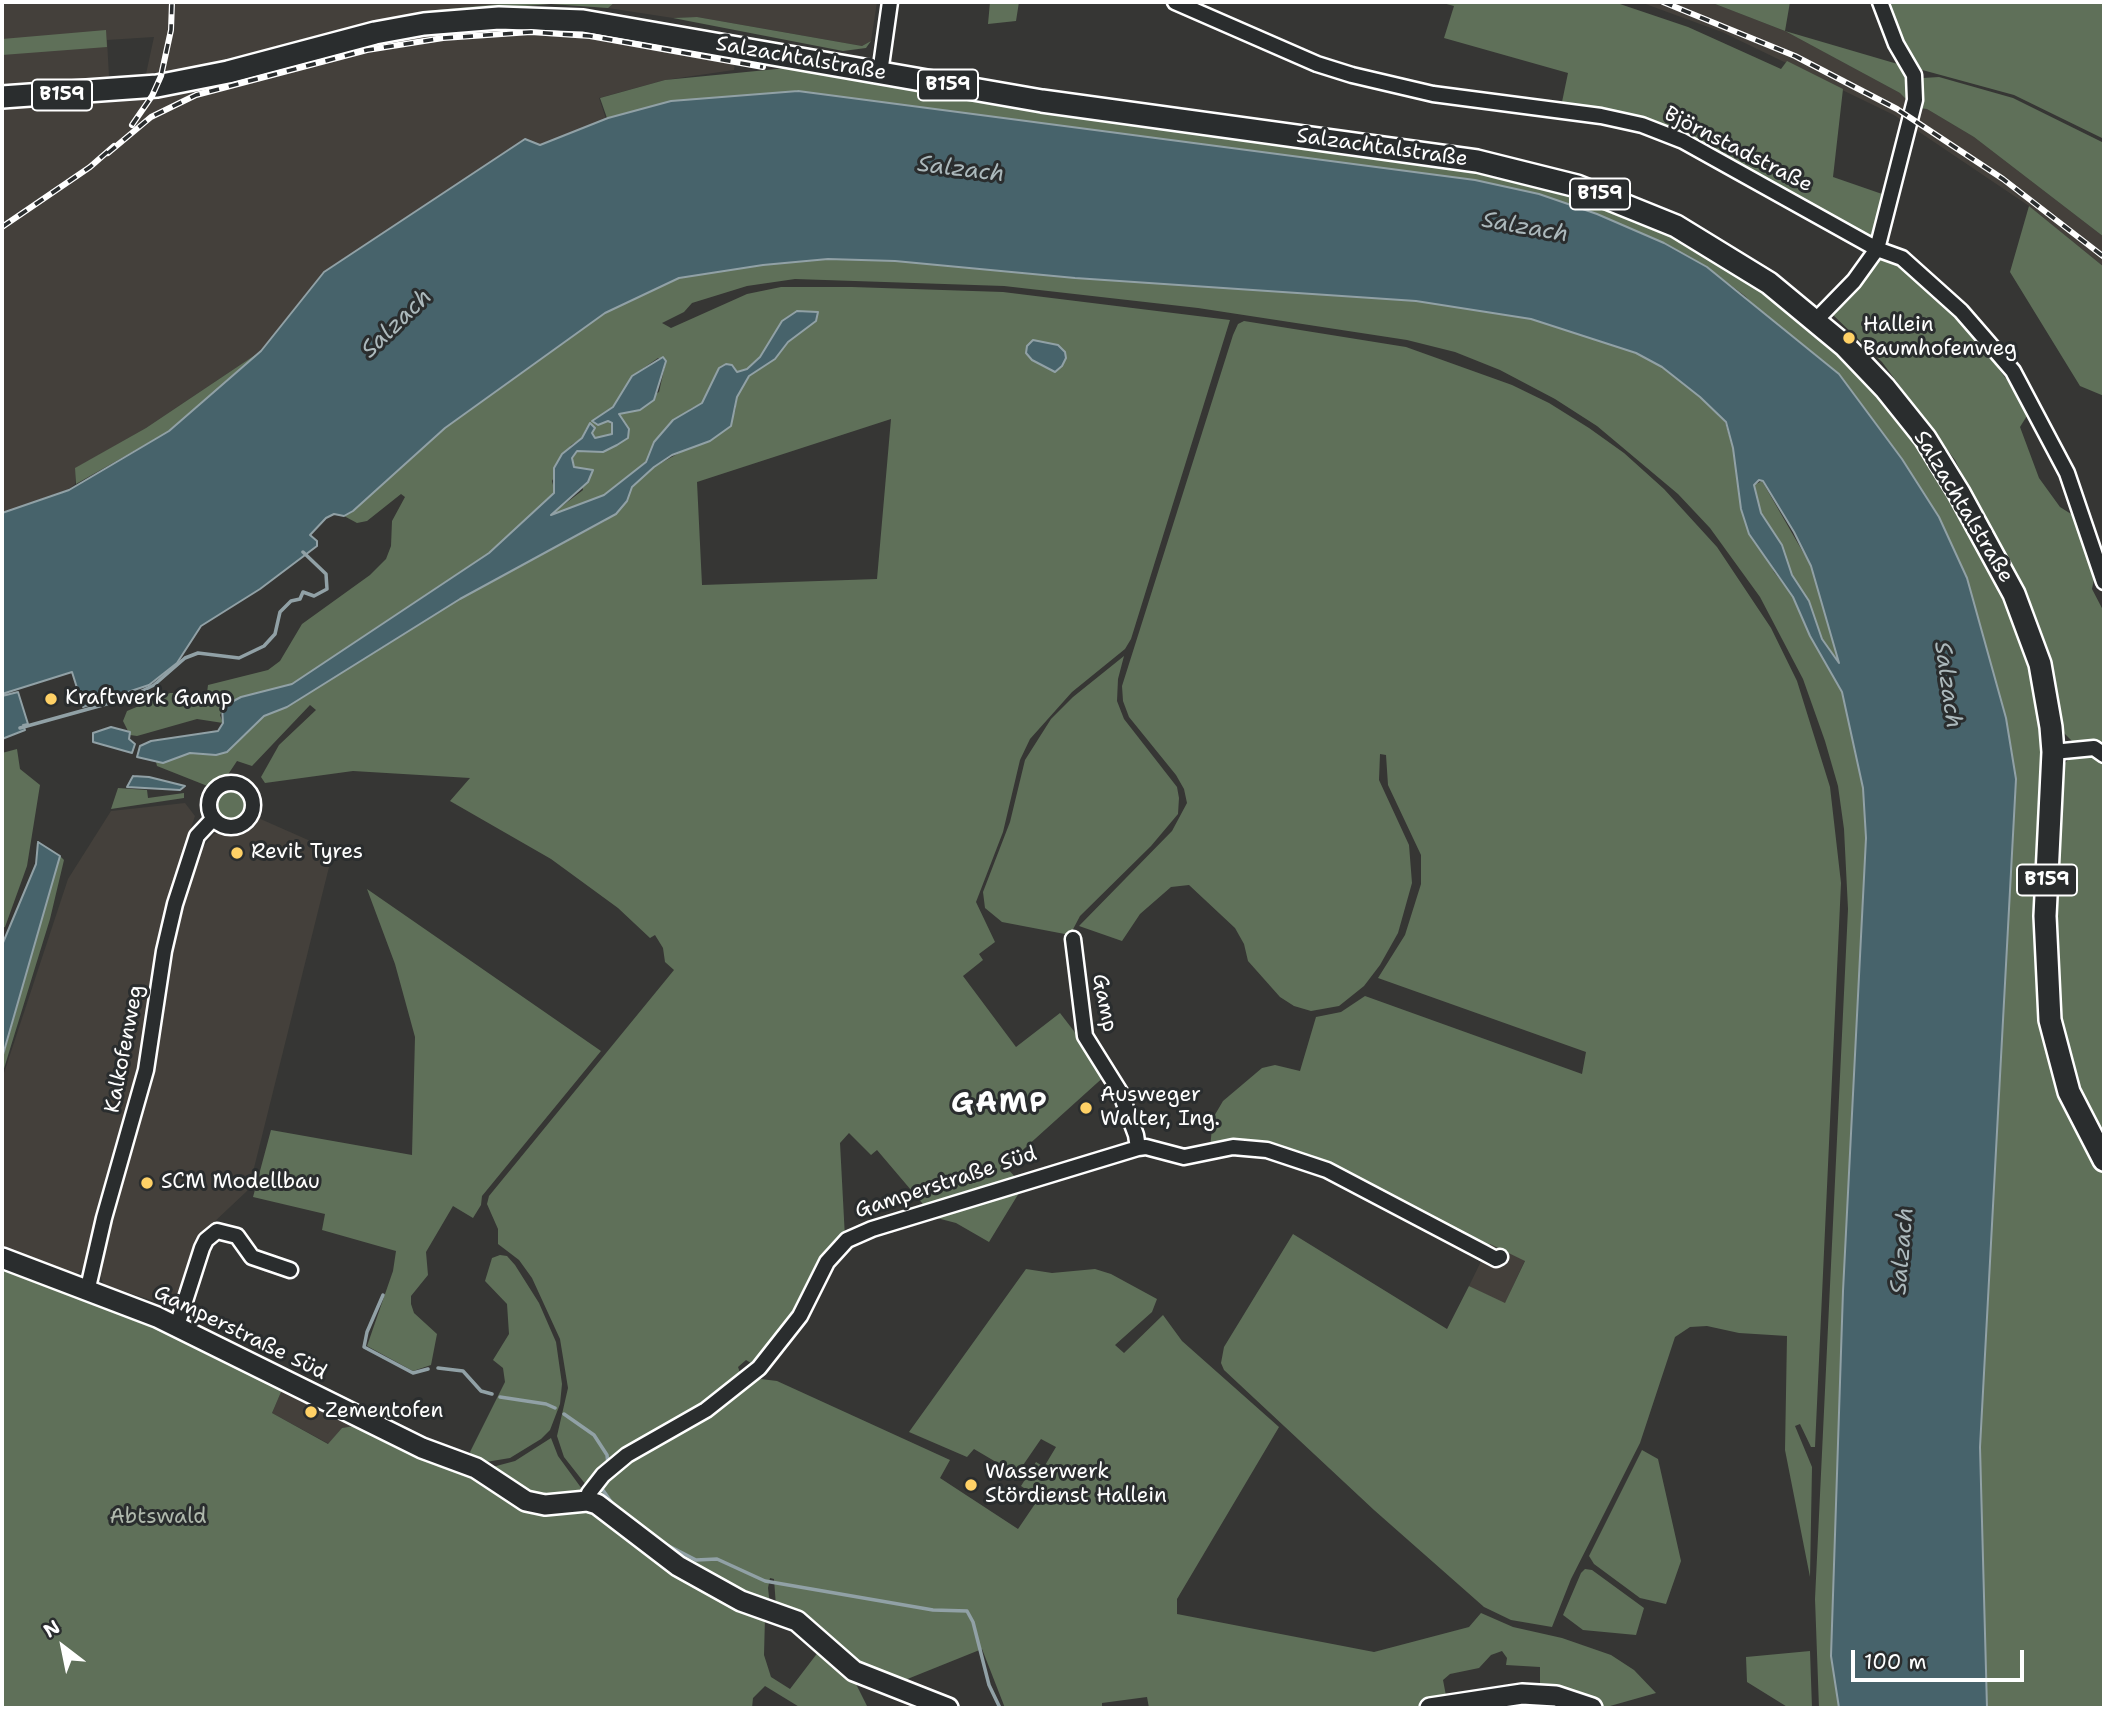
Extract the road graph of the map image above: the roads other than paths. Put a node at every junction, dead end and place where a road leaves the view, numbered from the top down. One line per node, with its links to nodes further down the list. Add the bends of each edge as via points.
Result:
1 (890, 2): 4 (street)
2 (1175, 2): 6 (street, Björnstadstraße, via 1352,75 1433,94 1642,125 1683,141)
3 (1881, 2): 6 (street, via 1896,44 1914,75 1915,100)
4 (880, 73): 5 (main road, Salzachtalstraße / B159, via 583,21 499,18 375,33 157,86); 7 (main road, Salzachtalstraße / B159, via 1041,101 1528,171 1676,226 1769,283)
5 (2, 97)
6 (1877, 249): 7 (street); 8 (street, Björnstadstraße, via 1902,258 1951,302 2013,371 2067,473)
7 (1816, 320): 9 (main road, Salzachtalstraße / B159, via 1885,388 1925,439 1992,548 2040,664)
8 (2104, 582)
9 (2053, 751): 10 (street, via 2094,748); 14 (main road, Salzachtalstraße / B159, via 2045,916 2050,1020 2069,1092)
10 (2104, 755)
11 (213, 819): 18 (street, Kalkofenweg, via 197,836 175,904 146,1070)
12 (1073, 939): 13 (street, Gamp, via 1085,1036 1120,1092)
13 (1138, 1147): 15 (street, Gamperstraße Süd, via 1184,1157 1233,1147 1268,1150 1338,1175 1496,1259); 20 (street, Gamperstraße Süd, via 847,1240 827,1262 800,1315 759,1368 706,1410 627,1455 603,1475)
14 (2104, 1160)
15 (1500, 1257)
16 (2, 1258): 18 (street, Gamperstraße Süd)
17 (290, 1270): 19 (street, via 252,1257 237,1236 217,1231 202,1248)
18 (87, 1292): 19 (street, Gamperstraße Süd)
19 (177, 1326): 20 (street, Gamperstraße Süd, via 422,1448 476,1468 526,1500 545,1505)
20 (587, 1501): 21 (street, via 688,1572 741,1601 797,1621 854,1671)
21 (948, 1708)
22 (1430, 1708): 23 (street, via 1522,1694 1556,1696)
23 (1592, 1708)

